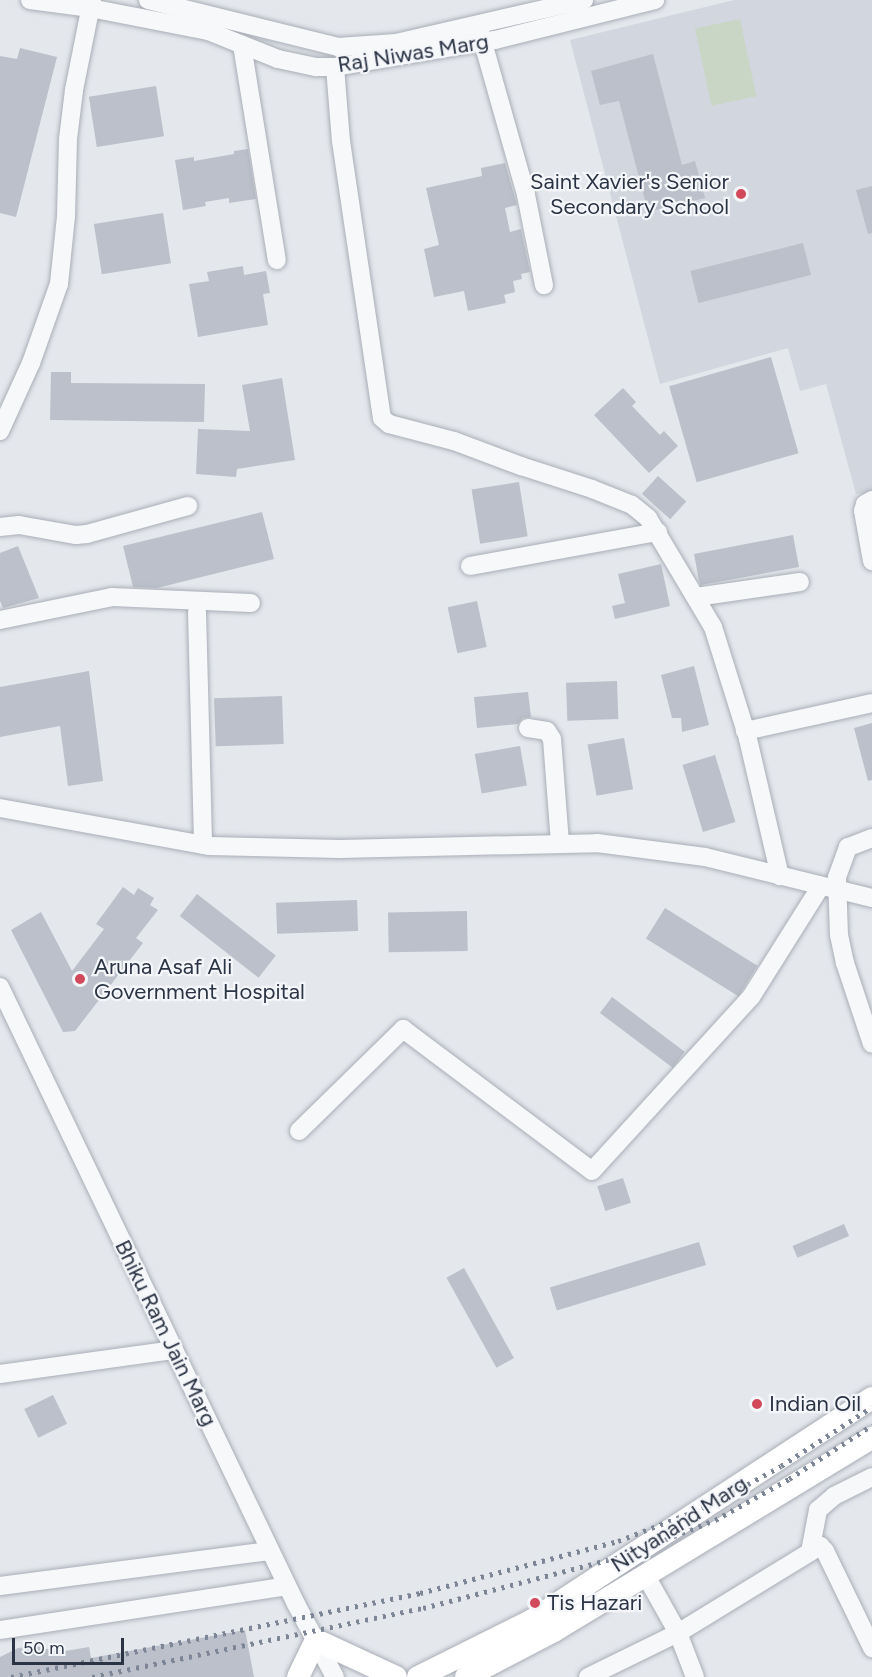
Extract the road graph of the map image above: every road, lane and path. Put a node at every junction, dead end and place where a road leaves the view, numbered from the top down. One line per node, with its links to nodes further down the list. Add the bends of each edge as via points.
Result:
1 (30, 0): 5 (street, Raj Niwas Marg)
2 (148, 0): 6 (street, Raj Niwas Marg, via 338,47)
3 (584, 0): 6 (street, Raj Niwas Marg)
4 (655, 0): 6 (street, Raj Niwas Marg)
5 (91, 4): 7 (street, Raj Niwas Marg, via 208,31); 11 (street, via 68,139 59,284 31,363)
6 (480, 33): 8 (street, Raj Niwas Marg); 10 (street, via 526,195)
7 (242, 45): 8 (street, Raj Niwas Marg, via 293,63); 9 (street)
8 (335, 67): 15 (street, via 341,141 382,418 389,424 454,441 632,505)
9 (277, 260)
10 (544, 285)
11 (2, 424)
12 (872, 500): 16 (street, via 865,504 863,512)
13 (188, 506): 14 (street, via 87,534 19,525)
14 (0, 527)
15 (658, 532): 17 (street); 19 (street)
16 (872, 561)
17 (470, 566)
18 (800, 582): 19 (street)
19 (696, 597): 25 (street, via 713,627)
20 (251, 603): 22 (street, via 112,597)
21 (197, 612): 29 (street)
22 (0, 620)
23 (872, 703): 25 (street)
24 (528, 728): 28 (street, via 547,731 552,739)
25 (745, 731): 30 (street)
26 (0, 808): 29 (street)
27 (872, 838): 31 (street, via 848,847)
28 (560, 843): 29 (street, via 340,849); 30 (street, via 597,843 705,857)
29 (203, 845)
30 (780, 876): 31 (street)
31 (829, 888): 32 (street); 34 (street, via 845,963); 35 (street, via 751,997 592,1171 403,1029)
32 (872, 898)
33 (0, 987): 36 (street, Bhiku Ram Jain Marg)
34 (872, 1044)
35 (299, 1131)
36 (174, 1350): 37 (street); 42 (street, Bhiku Ram Jain Marg)
37 (0, 1374)
38 (872, 1398): 41 (main road, Nityanand Marg)
39 (872, 1438): 45 (main road, Nityanand Marg)
40 (872, 1477): 43 (street, via 834,1496 818,1510)
41 (649, 1544): 44 (main road, Nityanand Marg); 45 (main road)
42 (270, 1551): 46 (street); 47 (street, Bhiku Ram Jain Marg)
43 (810, 1551): 49 (street); 51 (street, via 820,1546 825,1551)
44 (620, 1562): 45 (main road); 55 (main road, Nityanand Marg, via 531,1621)
45 (648, 1574): 49 (street); 56 (main road, Nityanand Marg, via 555,1631)
46 (0, 1586)
47 (287, 1586): 48 (street); 50 (street, Bhiku Ram Jain Marg)
48 (0, 1630)
49 (678, 1633): 57 (street); 58 (street)
50 (316, 1640): 52 (main road); 53 (street, Bhiku Ram Jain Marg); 54 (main road)
51 (872, 1648)
52 (298, 1677)
53 (335, 1677)
54 (396, 1677)
55 (418, 1677)
56 (466, 1677)
57 (588, 1677)
58 (695, 1677)

